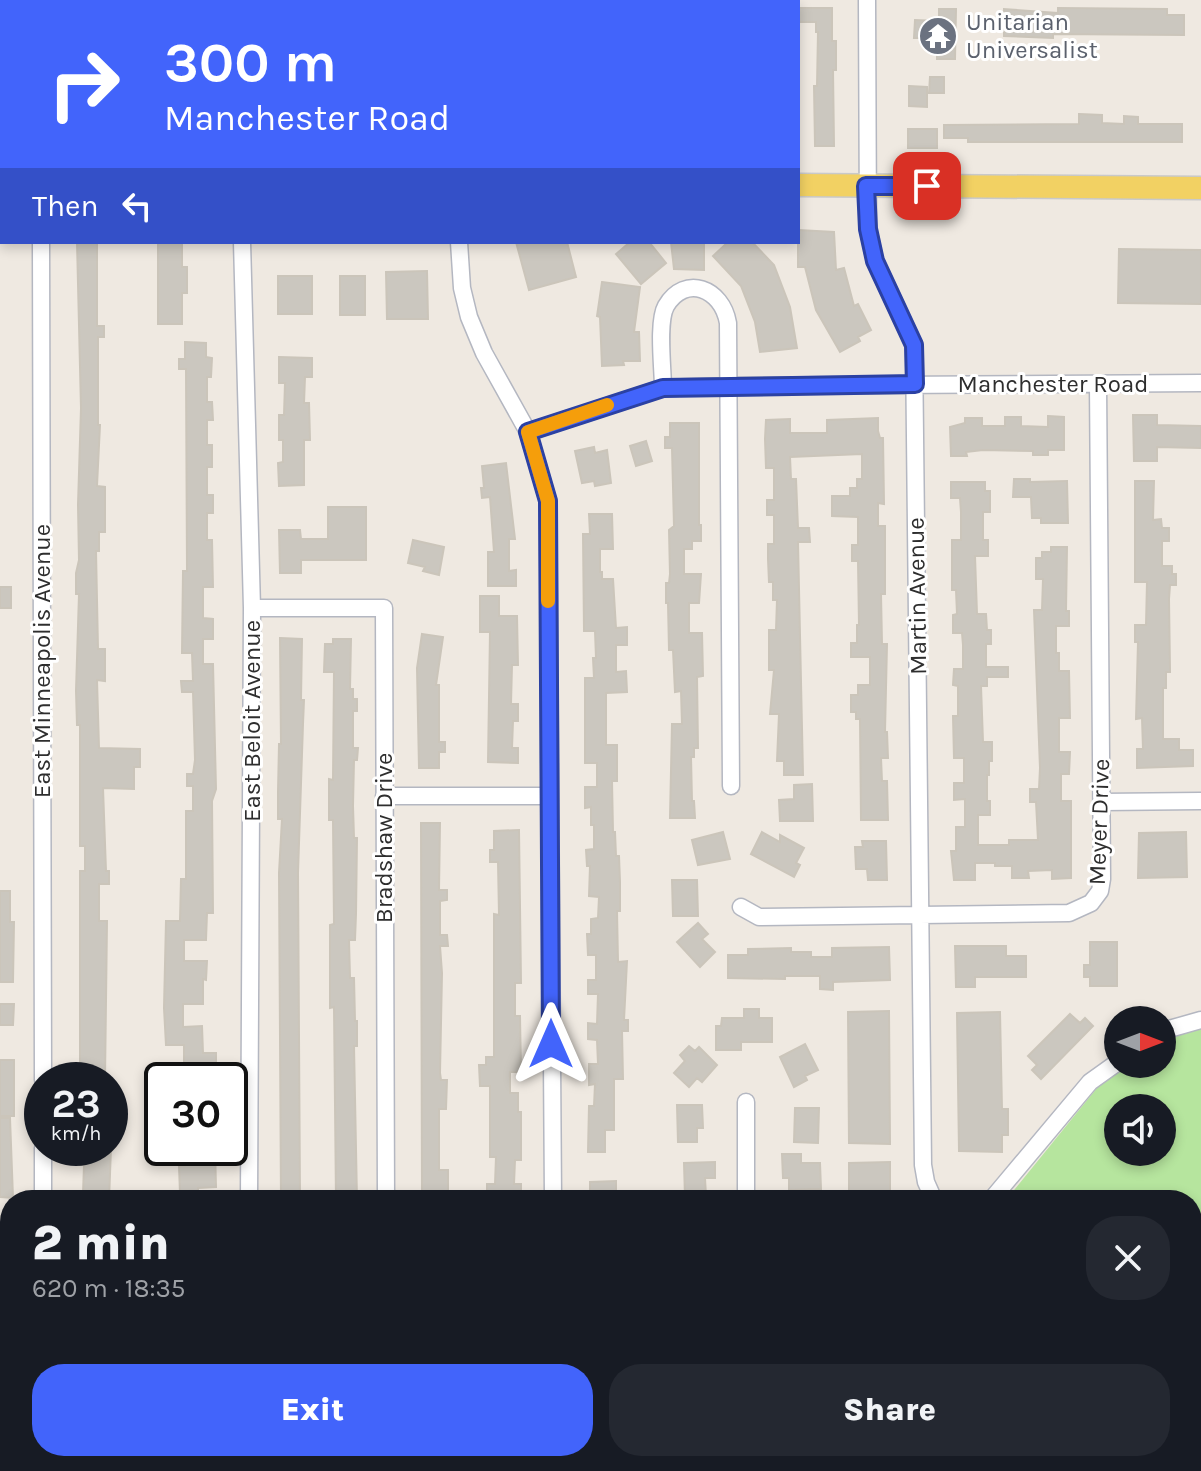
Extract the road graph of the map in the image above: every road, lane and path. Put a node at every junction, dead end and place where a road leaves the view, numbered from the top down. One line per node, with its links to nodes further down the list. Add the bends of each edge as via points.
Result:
1 (867, 0): 3 (street, Martin Avenue)
2 (800, 185): 3 (main road)
3 (866, 186): 4 (main road); 9 (street, Martin Avenue, via 875,261 914,345)
4 (1201, 188)
5 (41, 244): 24 (street, East Minneapolis Avenue)
6 (242, 244): 14 (street, East Beloit Avenue)
7 (459, 244): 13 (street, via 469,317)
8 (1201, 383): 10 (street, Manchester Road)
9 (915, 384): 10 (street, Manchester Road); 11 (street, Manchester Road); 21 (street, Martin Avenue)
10 (1098, 384): 19 (street, Meyer Drive)
11 (730, 386): 12 (street, Manchester Road); 12 (street, via 726,308 718,296 693,289 677,295 662,318); 15 (street)
12 (663, 388): 13 (street, Manchester Road)
13 (528, 432): 17 (street, via 548,501)
14 (252, 608): 16 (street, Bradshaw Drive, via 384,608); 29 (street, East Beloit Avenue)
15 (731, 786)
16 (384, 796): 17 (street); 30 (street, Bradshaw Drive)
17 (550, 796): 31 (street)
18 (1201, 801): 19 (street)
19 (1102, 802): 21 (street, Meyer Drive, via 1102,879 1091,903 1069,913)
20 (741, 907): 21 (street, Meyer Drive, via 759,917)
21 (920, 914): 33 (street, Martin Avenue, via 923,1165)
22 (1201, 1020): 23 (street)
23 (1176, 1027)
24 (43, 1062)
25 (1104, 1072): 34 (street)
26 (746, 1102): 32 (street)
27 (43, 1166): 28 (street)
28 (43, 1190)
29 (249, 1190)
30 (386, 1190)
31 (553, 1190)
32 (746, 1190)
33 (930, 1190)
34 (999, 1190)

